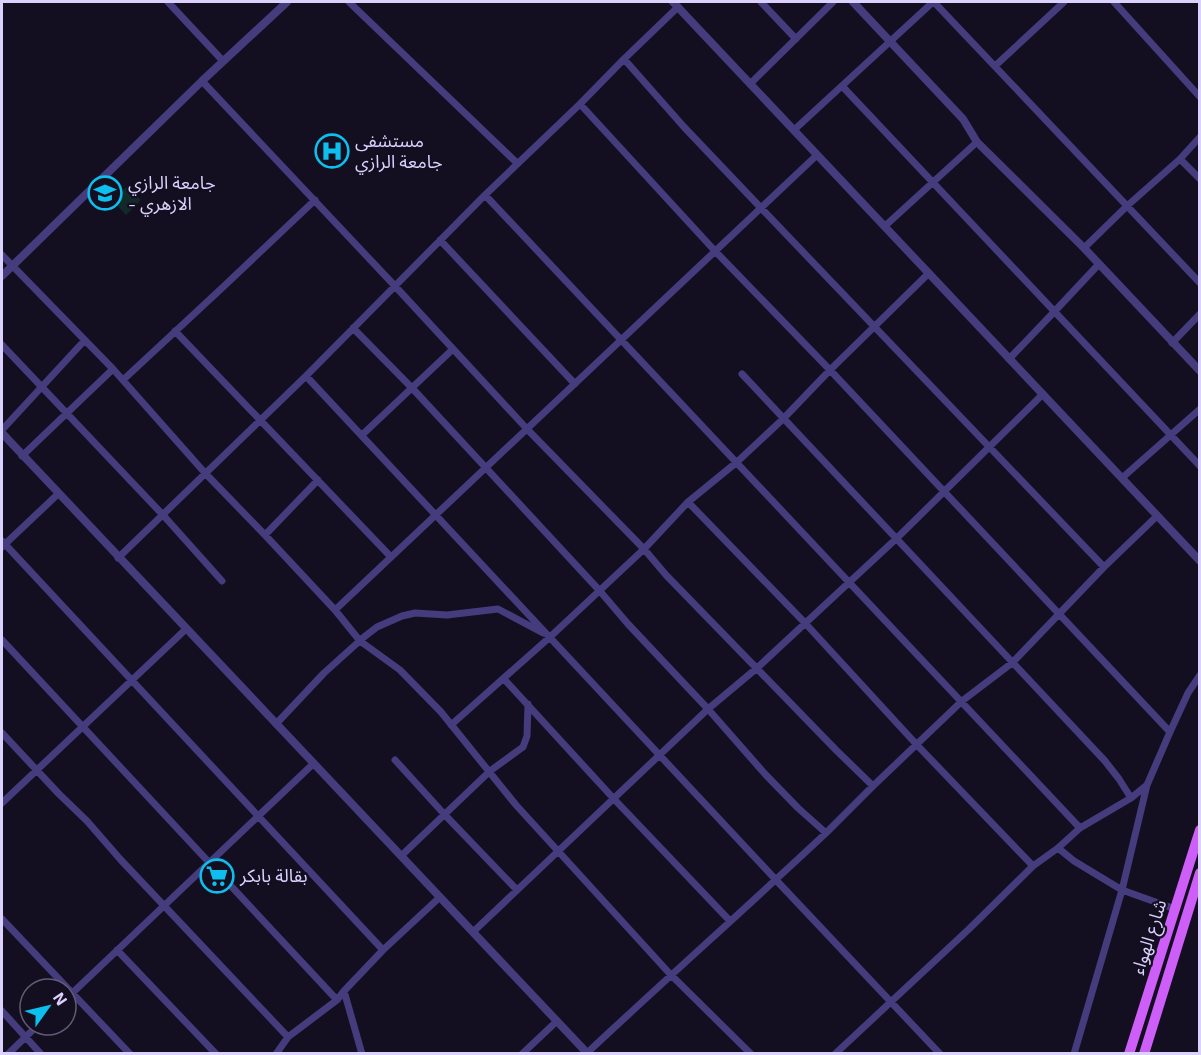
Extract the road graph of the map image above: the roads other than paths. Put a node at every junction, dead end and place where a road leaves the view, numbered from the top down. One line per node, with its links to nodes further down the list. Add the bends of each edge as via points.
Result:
1 (168, 2): 14 (street)
2 (349, 2): 26 (street)
3 (761, 2): 11 (street)
4 (833, 2): 11 (street)
5 (853, 2): 12 (street)
6 (934, 2): 12 (street); 15 (street)
7 (1064, 2): 15 (street)
8 (1114, 2): 19 (street)
9 (280, 4): 14 (street)
10 (676, 4): 13 (street); 17 (street)
11 (796, 39): 17 (street)
12 (890, 42): 18 (street); 23 (street, via 963,119)
13 (624, 59): 20 (street); 32 (street)
14 (223, 61): 16 (street)
15 (995, 66): 31 (street)
16 (202, 81): 30 (street); 39 (street)
17 (750, 84): 21 (street)
18 (842, 86): 21 (street); 28 (street)
19 (1200, 97)
20 (580, 104): 26 (street); 36 (street)
21 (794, 130): 24 (street)
22 (1200, 137): 25 (street)
23 (977, 142): 28 (street); 35 (street)
24 (817, 154): 32 (street); 33 (street)
25 (1180, 159): 27 (street); 31 (street)
26 (517, 164): 29 (street)
27 (1200, 179)
28 (933, 182): 33 (street); 44 (street)
29 (484, 195): 34 (street); 49 (street)
30 (315, 200): 43 (street); 48 (street)
31 (1127, 206): 35 (street); 42 (street)
32 (761, 208): 36 (street); 46 (street)
33 (885, 226): 40 (street)
34 (440, 240): 43 (street); 61 (street)
35 (1084, 248): 38 (street)
36 (715, 251): 49 (street); 56 (street)
37 (2, 255): 39 (street)
38 (1099, 264): 44 (street); 51 (street)
39 (11, 266): 41 (street); 50 (street)
40 (929, 273): 46 (street); 54 (street)
41 (2, 276)
42 (1200, 283)
43 (394, 285): 47 (street); 53 (street)
44 (1054, 312): 54 (street); 72 (street)
45 (1200, 314): 51 (street)
46 (874, 327): 56 (street); 73 (street)
47 (353, 328): 59 (street); 63 (street)
48 (175, 331): 60 (street); 68 (street)
49 (621, 340): 61 (street); 75 (street)
50 (84, 341): 55 (street); 62 (street)
51 (1172, 343): 57 (street)
52 (2, 345): 62 (street)
53 (453, 349): 63 (street); 69 (street)
54 (1009, 359): 64 (street)
55 (113, 369): 60 (street); 66 (street)
56 (830, 370): 67 (street); 81 (street)
57 (1200, 371)
58 (742, 374): 67 (street)
59 (306, 375): 68 (street); 71 (street)
60 (123, 380): 78 (street)
61 (575, 384): 69 (street)
62 (42, 387): 66 (street); 70 (street)
63 (412, 388): 71 (street); 77 (street)
64 (1043, 394): 73 (street); 79 (street)
65 (1200, 409): 72 (street)
66 (66, 414): 74 (street); 84 (street)
67 (783, 419): 75 (street); 88 (street)
68 (259, 420): 78 (street); 80 (street)
69 (527, 429): 77 (street); 90 (street)
70 (2, 431): 74 (street)
71 (362, 435): 85 (street)
72 (1170, 436): 76 (street); 79 (street)
73 (990, 447): 81 (street); 94 (street)
74 (22, 456): 82 (street)
75 (737, 462): 83 (street); 96 (street)
76 (1200, 466)
77 (486, 468): 85 (street); 97 (street)
78 (205, 473): 84 (street); 87 (street)
79 (1122, 478): 86 (street)
80 (318, 480): 87 (street); 91 (street)
81 (944, 492): 88 (street); 99 (street)
82 (58, 494): 89 (street); 92 (street)
83 (688, 502): 90 (street); 100 (street)
84 (163, 515): 92 (street); 95 (street)
85 (436, 515): 91 (street); 102 (street)
86 (1157, 516): 93 (street); 94 (street)
87 (265, 535): 98 (street)
88 (896, 538): 96 (street); 105 (street)
89 (2, 544): 109 (street)
90 (644, 549): 97 (street); 106 (street)
91 (392, 557): 98 (street)
92 (118, 558): 101 (street)
93 (1200, 561)
94 (1104, 567): 99 (street)
95 (222, 580)
96 (849, 581): 100 (street); 110 (street)
97 (599, 590): 102 (street); 112 (street)
98 (335, 610): 104 (street)
99 (1059, 614): 105 (street); 116 (street)
100 (805, 623): 106 (street); 118 (street)
101 (186, 629): 109 (street); 113 (street)
102 (550, 637): 104 (street, via 498,609 447,615 415,613 377,627); 108 (street); 119 (street)
103 (2, 640): 115 (street)
104 (360, 640): 113 (street); 114 (street, via 400,670)
105 (1012, 663): 110 (street); 126 (street, via 1105,761)
106 (757, 668): 112 (street); 125 (street)
107 (1200, 675): 116 (street)
108 (504, 679): 111 (street); 114 (street)
109 (132, 681): 115 (street); 130 (street)
110 (962, 701): 118 (street); 131 (street)
111 (528, 704): 123 (street, via 524,747); 127 (street)
112 (708, 709): 119 (street); 133 (street, via 765,774)
113 (276, 724): 121 (street)
114 (451, 725): 123 (street)
115 (83, 727): 122 (street); 137 (street)
116 (1170, 732): 124 (street)
117 (2, 733): 122 (street)
118 (917, 745): 125 (street); 138 (street)
119 (660, 754): 127 (street); 140 (street)
120 (394, 760): 129 (street)
121 (313, 764): 130 (street); 136 (street)
122 (37, 771): 128 (street); 144 (street)
123 (490, 771): 129 (street); 135 (street)
124 (1148, 785): 126 (street); 142 (street)
125 (873, 786): 133 (street)
126 (1131, 798): 131 (street)
127 (614, 799): 135 (street); 147 (street)
128 (2, 804)
129 (445, 815): 136 (street); 141 (street)
130 (258, 816): 137 (street); 150 (street)
131 (1080, 828): 134 (street)
132 (1200, 830): 145 (main road, شارع الهواء)
133 (826, 833): 140 (street)
134 (1058, 848): 138 (street); 142 (street)
135 (558, 851): 141 (street); 151 (street)
136 (400, 856): 143 (street)
137 (209, 862): 144 (street); 156 (street)
138 (1033, 866): 157 (street)
139 (1200, 873): 176 (main road, شارع الهواء)
140 (776, 880): 147 (street); 157 (street)
141 (517, 890): 148 (street)
142 (1122, 890): 145 (street); 174 (street)
143 (440, 897): 148 (street); 150 (street)
144 (164, 906): 149 (street); 162 (street)
145 (1175, 909): 175 (main road, شارع الهواء)
146 (2, 919): 152 (street)
147 (730, 921): 151 (street)
148 (473, 932): 159 (street)
149 (117, 950): 153 (street); 166 (street)
150 (383, 950): 154 (street)
151 (670, 974): 170 (street); 171 (street)
152 (57, 977)
153 (78, 987)
154 (344, 991): 156 (street); 168 (street)
155 (78, 999): 165 (street)
156 (337, 1000): 162 (street)
157 (891, 1002): 172 (street); 173 (street)
158 (2, 1011): 160 (street)
159 (556, 1021): 169 (street); 170 (street)
160 (18, 1028)
161 (26, 1037): 163 (street); 164 (street)
162 (288, 1037): 167 (street)
163 (8, 1053)
164 (41, 1053)
165 (130, 1053)
166 (216, 1053)
167 (276, 1053)
168 (362, 1053)
169 (522, 1053)
170 (587, 1053)
171 (751, 1053)
172 (835, 1053)
173 (940, 1053)
174 (1074, 1053)
175 (1129, 1053)
176 (1143, 1053)

